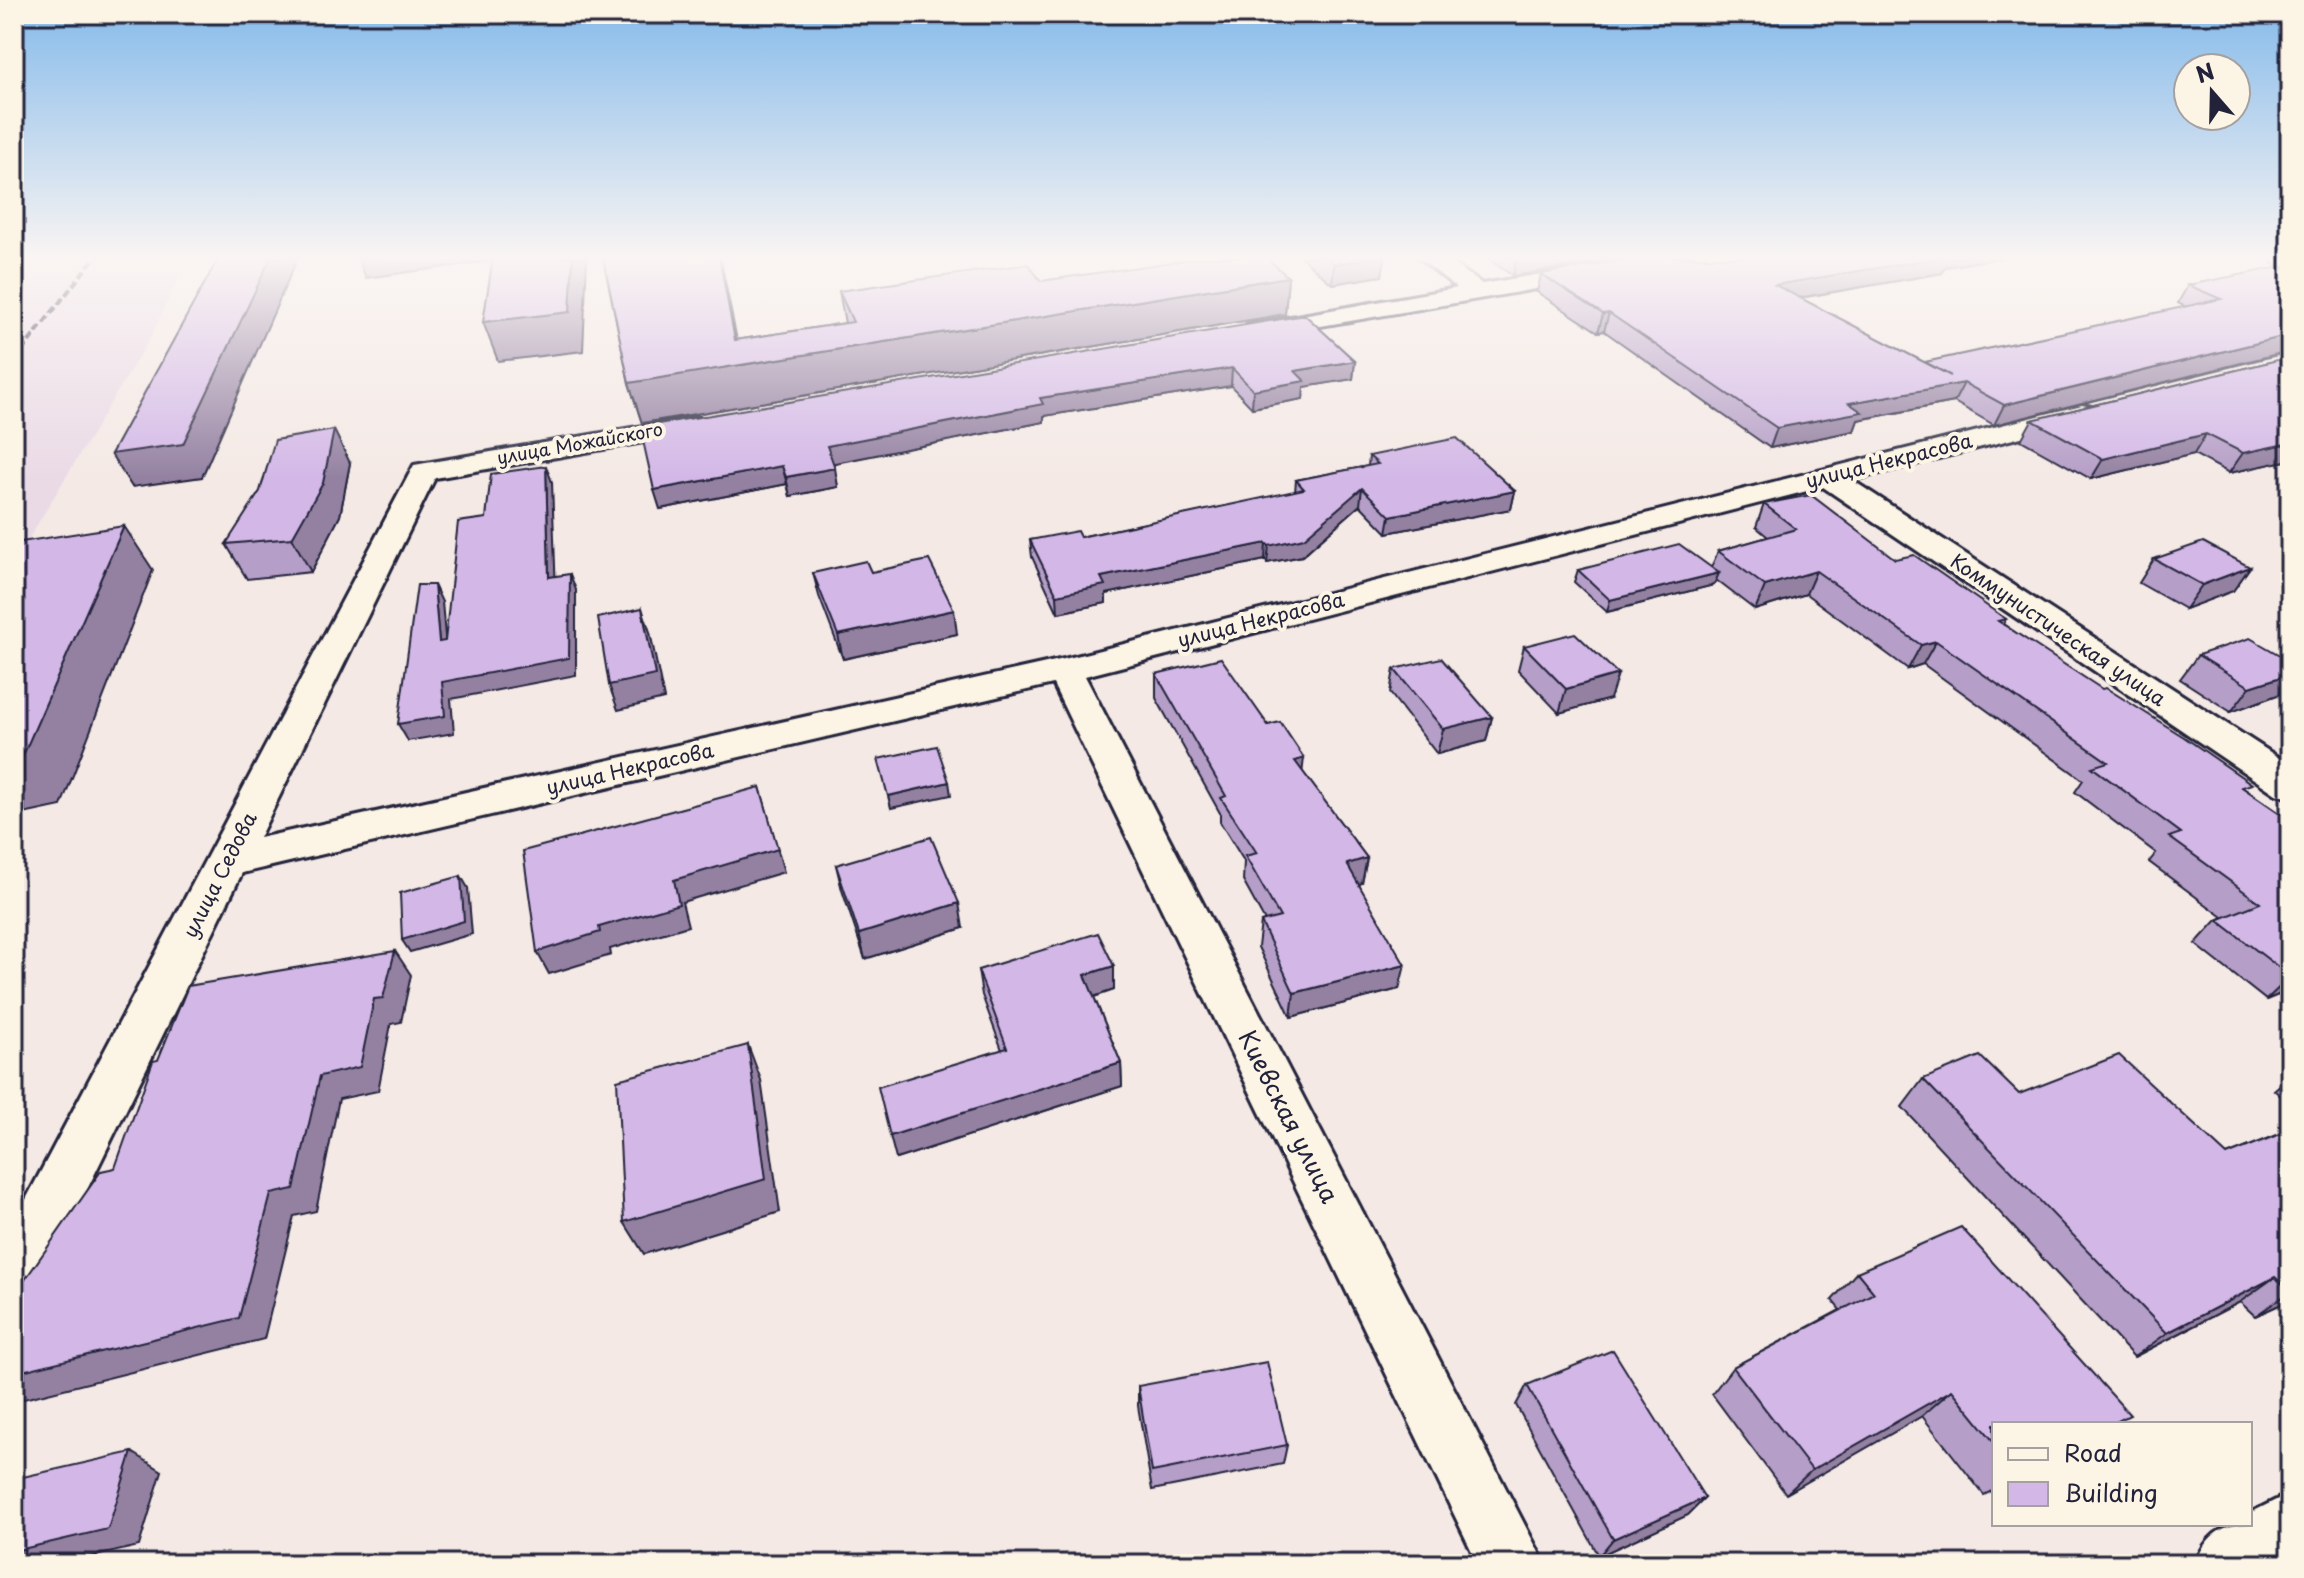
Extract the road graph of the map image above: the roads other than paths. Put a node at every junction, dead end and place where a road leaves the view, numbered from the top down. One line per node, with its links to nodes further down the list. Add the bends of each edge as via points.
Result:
1 (1251, 331): 2 (street)
2 (1226, 335)
3 (2120, 404): 6 (street, улица Некрасова)
4 (722, 420): 5 (street, улица Можайского)
5 (424, 471): 9 (street, улица Седова)
6 (1826, 476): 7 (street, улица Некрасова); 8 (street, Коммунистическая улица)
7 (1064, 670): 9 (street, улица Некрасова); 12 (street, Киевская улица)
8 (2289, 781)
9 (227, 861): 10 (street, улица Седова)
10 (14, 1279)
11 (2290, 1525): 13 (street)
12 (1512, 1564)
13 (2228, 1564)

